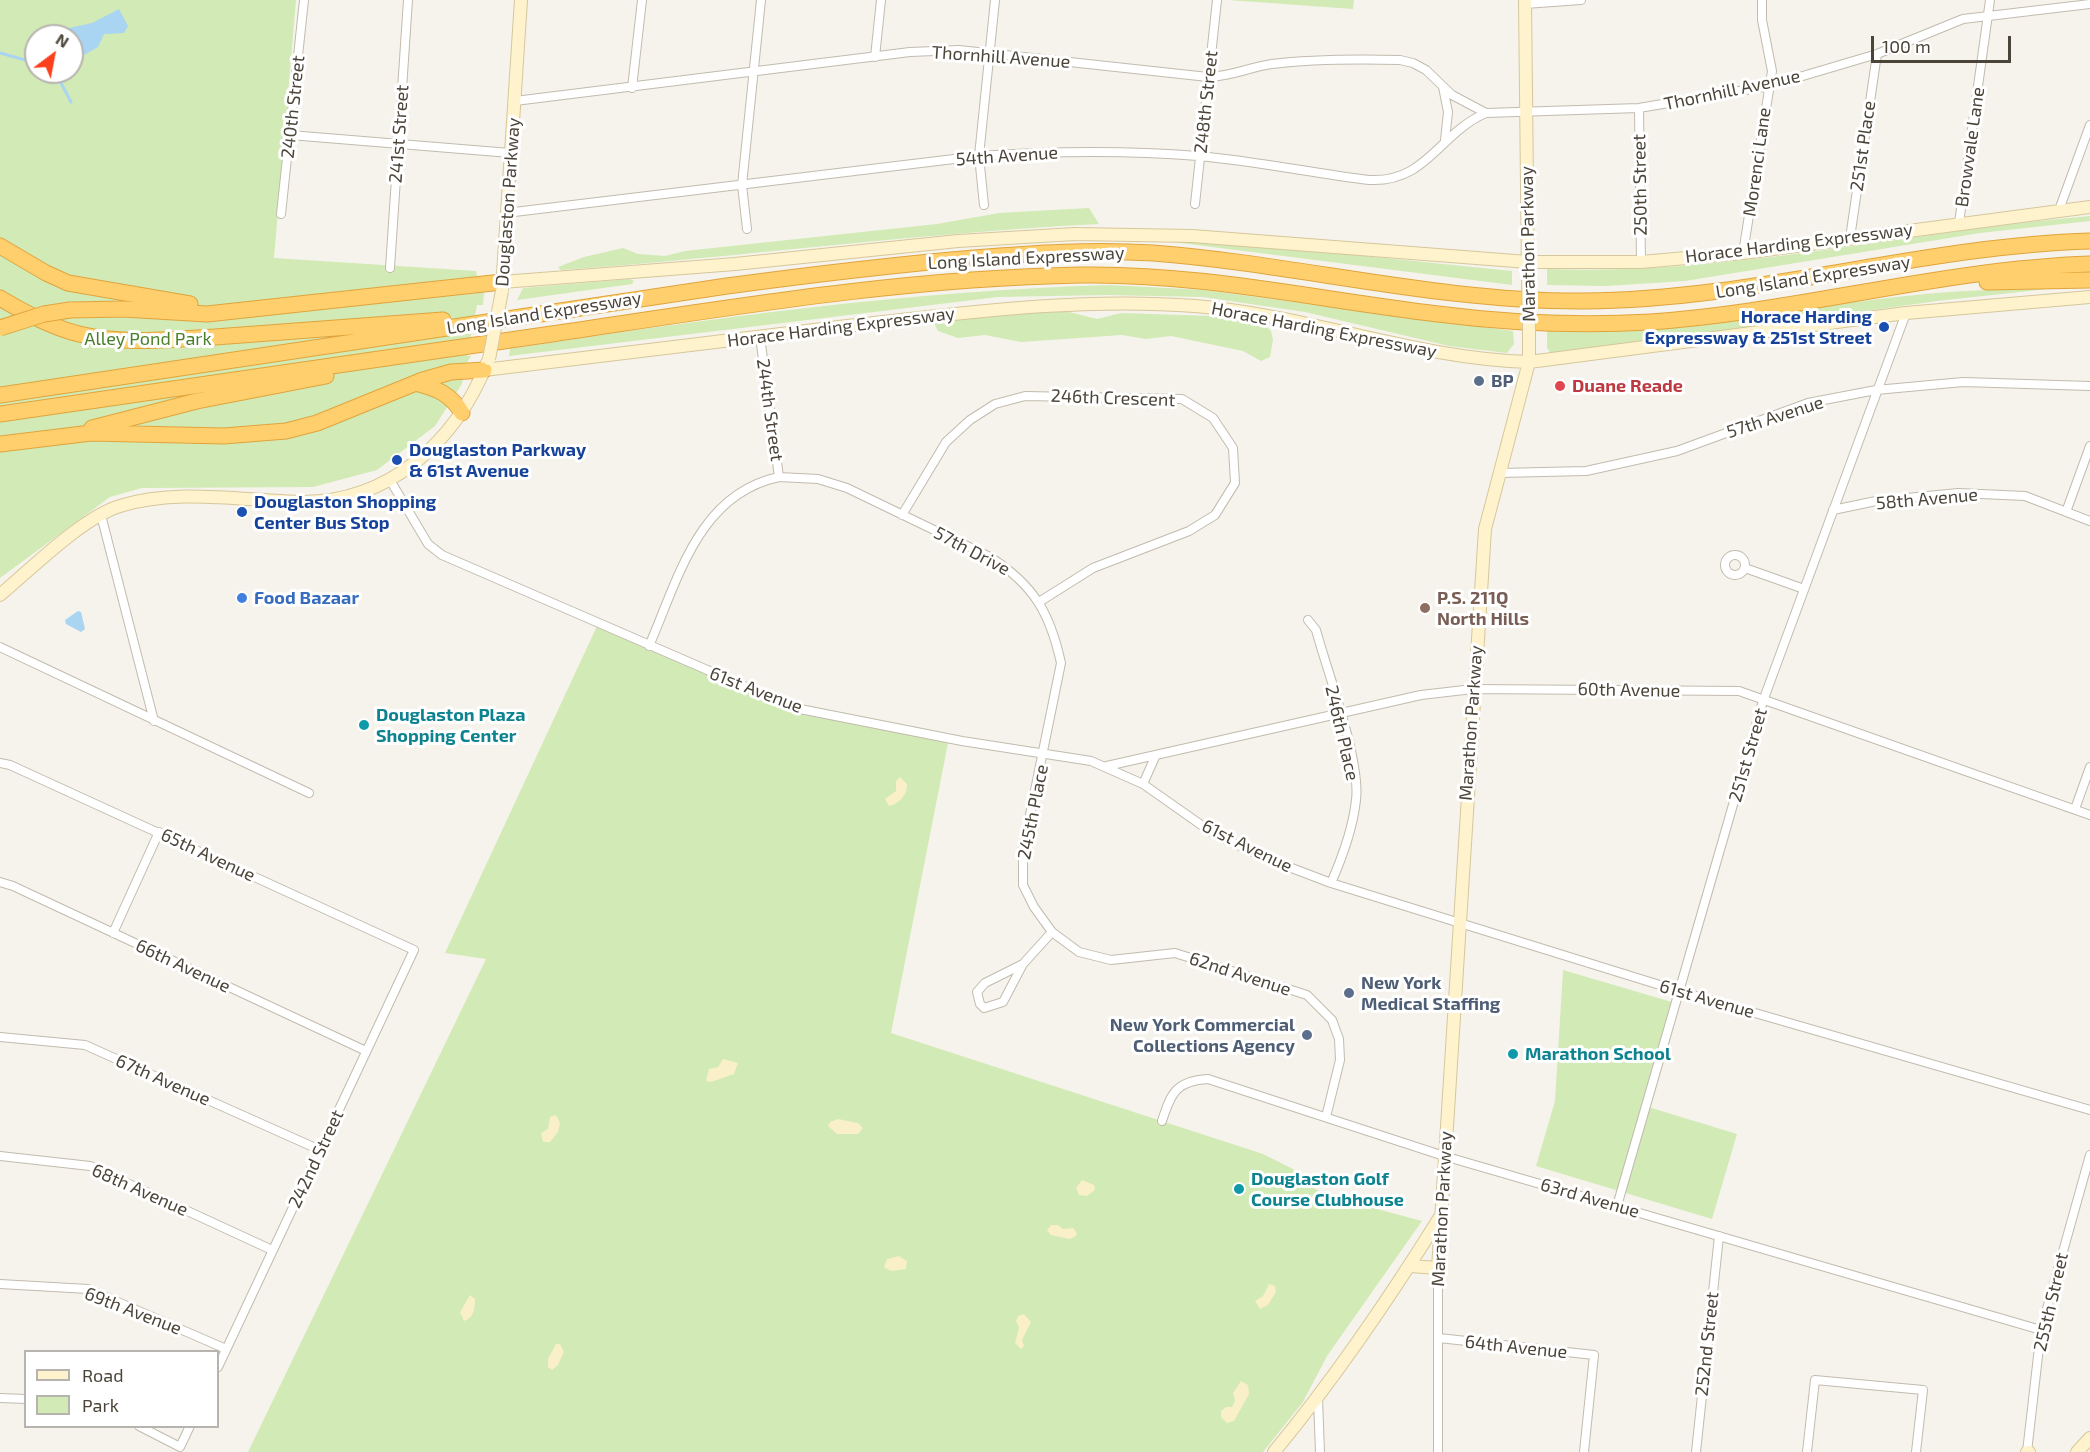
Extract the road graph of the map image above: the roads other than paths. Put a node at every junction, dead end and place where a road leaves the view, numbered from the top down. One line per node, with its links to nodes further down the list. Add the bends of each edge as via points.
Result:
1 (304, 0): 28 (street, 240th Street)
2 (408, 0): 30 (street, 241st Street)
3 (521, 0): 23 (main road, Douglaston Parkway)
4 (642, 0): 22 (street)
5 (761, 0): 18 (street)
6 (881, 0): 17 (street)
7 (995, 0): 15 (street)
8 (1217, 0): 19 (street, 248th Street)
9 (1581, 0): 12 (street)
10 (1762, 0): 20 (street, Morenci Lane, via 1772,71)
11 (1990, 0): 14 (street, Browvale Lane)
12 (1525, 2): 25 (main road, Marathon Parkway)
13 (2090, 4): 14 (street, Thornhill Avenue)
14 (1989, 17): 16 (street, Thornhill Avenue, via 1963,19); 41 (street, Browvale Lane)
15 (989, 54): 17 (street, Thornhill Avenue, via 935,50); 19 (street, Thornhill Avenue); 32 (street)
16 (1877, 54): 20 (street, Thornhill Avenue); 44 (street, 251st Place)
17 (875, 57): 18 (street, Thornhill Avenue)
18 (753, 73): 22 (street, Thornhill Avenue); 34 (street)
19 (1208, 77): 21 (street, Thornhill Avenue, via 1224,77 1273,64 1393,60 1420,66); 33 (street, 248th Street)
20 (1770, 86): 24 (street, Thornhill Avenue); 48 (street, Morenci Lane)
21 (1443, 87): 26 (street, Thornhill Avenue, via 1463,103); 29 (street, via 1448,112)
22 (632, 88): 23 (street, Thornhill Avenue)
23 (515, 101): 31 (main road, Douglaston Parkway)
24 (1639, 108): 25 (street, Thornhill Avenue); 50 (street, 250th Street)
25 (1526, 112): 26 (street, Thornhill Avenue); 49 (main road, Marathon Parkway)
26 (1486, 113): 29 (street, 54th Avenue, via 1465,123)
27 (2090, 126): 38 (street)
28 (290, 135): 30 (street); 40 (street, 240th Street)
29 (1445, 140): 33 (street, 54th Avenue, via 1418,168 1402,176 1378,180)
30 (398, 145): 31 (street); 52 (street, 241st Street)
31 (510, 153): 39 (main road, Douglaston Parkway)
32 (979, 156): 33 (street, 54th Avenue, via 1087,152); 34 (street, 54th Avenue); 36 (street)
33 (1199, 156): 35 (street, 248th Street)
34 (742, 185): 39 (street, 54th Avenue); 42 (street)
35 (1195, 204)
36 (984, 205)
37 (2090, 207): 38 (main road, Horace Harding Expressway)
38 (2059, 210): 41 (main road, Horace Harding Expressway)
39 (506, 213): 54 (main road, Douglaston Parkway)
40 (281, 214)
41 (1959, 223): 44 (main road, Horace Harding Expressway)
42 (747, 229)
43 (2090, 231): 47 (highway)
44 (1850, 238): 48 (main road, Horace Harding Expressway)
45 (2090, 241): 47 (highway, Long Island Expressway)
46 (0, 246): 58 (highway, via 68,283 98,290 208,307)
47 (2007, 247): 60 (highway, Long Island Expressway, via 1716,293 1584,301 1450,294 1160,254 1029,254 835,272)
48 (1743, 253): 50 (main road, Horace Harding Expressway)
49 (1528, 262): 50 (main road, Horace Harding Expressway); 54 (main road, Horace Harding Expressway, via 1192,236 1075,234 958,241); 64 (main road, Marathon Parkway, bridge)
50 (1641, 262)
51 (2090, 264): 55 (highway, Long Island Expressway, via 2009,270)
52 (390, 268)
53 (2090, 280): 55 (highway)
54 (502, 286): 58 (highway); 65 (main road, Douglaston Parkway, bridge)
55 (1864, 290): 62 (highway, Long Island Expressway, via 1723,314 1584,324 1441,315 1166,278 1030,276 729,307)
56 (2090, 297): 59 (main road, Horace Harding Expressway)
57 (4, 299): 60 (highway, via 50,325 80,334 139,340)
58 (282, 307): 61 (highway, bridge, via 207,314 70,310)
59 (1906, 313): 64 (main road, Horace Harding Expressway); 68 (street, 251st Street)
60 (539, 314): 69 (highway, Long Island Expressway)
61 (0, 328)
62 (542, 336): 71 (highway, Long Island Expressway); 72 (highway, via 223,395)
63 (760, 337): 64 (main road, Horace Harding Expressway, via 991,310 1142,304 1247,312 1498,362); 65 (main road, Horace Harding Expressway); 76 (street, 244th Street)
64 (1529, 362): 75 (main road, Marathon Parkway)
65 (486, 364): 66 (highway); 70 (main road, Douglaston Parkway)
66 (415, 383): 70 (highway, via 450,396); 72 (highway, via 317,423 286,431 224,436)
67 (2090, 386): 68 (street, 57th Avenue, via 1962,382)
68 (1876, 390): 75 (street, 57th Avenue, via 1808,403 1677,451 1586,471); 78 (street, 251st Street)
69 (0, 395)
70 (462, 413): 77 (main road, Douglaston Parkway, via 437,446)
71 (0, 414)
72 (57, 436): 73 (highway)
73 (0, 444)
74 (2090, 446): 79 (street)
75 (1500, 473): 90 (main road, Marathon Parkway, via 1485,529)
76 (779, 477): 81 (street, 57th Drive, via 831,482); 88 (street, 244th Street, via 742,492 708,520 697,536)
77 (390, 480): 80 (main road, Douglaston Parkway, via 344,496 303,502 214,497 154,499 122,505); 88 (street, 61st Avenue, via 429,544 442,555)
78 (1833, 510): 79 (street, 58th Avenue, via 1876,501 1958,493 2025,496); 84 (street, 251st Street)
79 (2066, 512): 82 (street, 58th Avenue)
80 (101, 515): 85 (main road, Douglaston Parkway); 93 (street)
81 (903, 515): 86 (street, 57th Drive, via 1012,571); 86 (street, 246th Crescent, via 946,442 970,420 995,405 1025,396 1182,399 1213,418 1233,448 1235,483 1215,515 1189,531 1093,568)
82 (2090, 521)
83 (1745, 568): 84 (street)
84 (1804, 589): 91 (street, 251st Street)
85 (0, 596)
86 (1040, 602): 94 (street, 57th Drive, via 1055,634 1061,663)
87 (1308, 620): 92 (street, 246th Place, via 1316,630)
88 (649, 646): 94 (street, 61st Avenue, via 795,708)
89 (0, 647): 93 (street)
90 (1473, 689): 91 (street, 60th Avenue, via 1739,691); 92 (street, 60th Avenue, via 1403,698); 106 (main road, Marathon Parkway)
91 (1764, 701): 101 (street, 60th Avenue); 111 (street, 251st Street)
92 (1340, 715): 95 (street, 60th Avenue); 105 (street, 246th Place, via 1356,800)
93 (154, 721): 100 (street)
94 (1043, 755): 97 (street, 61st Avenue); 107 (street, 245th Place, via 1022,870 1023,885)
95 (1155, 757): 97 (street, 60th Avenue); 99 (street)
96 (0, 763): 103 (street, 65th Avenue)
97 (1107, 766): 99 (street, 61st Avenue)
98 (2090, 767): 101 (street)
99 (1143, 784): 105 (street, 61st Avenue, via 1214,834)
100 (309, 793)
101 (2075, 808): 102 (street, 60th Avenue)
102 (2090, 815)
103 (159, 832): 108 (street); 109 (street, 65th Avenue)
104 (0, 882): 108 (street, 66th Avenue)
105 (1331, 884): 106 (street, 61st Avenue)
106 (1458, 924): 111 (street, 61st Avenue); 120 (main road, Marathon Parkway)
107 (1052, 932): 110 (street); 115 (street, 62nd Avenue, via 1079,952 1111,960 1175,953 1307,995 1332,1020 1339,1039 1340,1060)
108 (113, 933): 113 (street, 66th Avenue)
109 (414, 950): 113 (street, 242nd Street)
110 (1023, 964): 110 (street, via 981,987 977,992 984,1008 1004,1002)
111 (1679, 991): 114 (street, 61st Avenue); 121 (street, 251st Street)
112 (0, 1037): 117 (street, 67th Avenue, via 85,1045)
113 (366, 1051): 117 (street, 242nd Street)
114 (2090, 1110)
115 (1326, 1117): 116 (street, 63rd Avenue, via 1208,1079 1191,1080 1178,1087 1168,1100); 120 (street, 63rd Avenue)
116 (1162, 1121)
117 (320, 1150): 124 (street, 242nd Street)
118 (2090, 1155): 128 (street, 255th Street)
119 (0, 1156): 124 (street, 68th Avenue, via 90,1166)
120 (1444, 1156): 121 (street, 63rd Avenue); 122 (main road, Marathon Parkway)
121 (1617, 1206): 123 (street, 63rd Avenue)
122 (1440, 1216): 125 (main road); 126 (main road, Marathon Parkway)
123 (1719, 1236): 128 (street, 63rd Avenue); 142 (street, 252nd Street)
124 (273, 1250): 130 (street, 242nd Street)
125 (1410, 1266): 126 (main road); 134 (main road)
126 (1437, 1268): 129 (street, Marathon Parkway)
127 (0, 1284): 130 (street, 69th Avenue, via 88,1289)
128 (2041, 1330): 145 (street, 255th Street)
129 (1439, 1338): 140 (street, Marathon Parkway); 141 (street, 64th Avenue, via 1594,1355)
130 (226, 1349): 131 (street, 242nd Street)
131 (219, 1365)
132 (0, 1398): 133 (street)
133 (24, 1399)
134 (1318, 1399): 138 (main road); 139 (street)
135 (143, 1428): 136 (street, via 180,1448)
136 (189, 1428)
137 (2089, 1441): 146 (main road)
138 (1274, 1452)
139 (1320, 1452)
140 (1438, 1452)
141 (1584, 1452)
142 (1696, 1452)
143 (1807, 1452): 144 (street, via 1815,1380 1923,1390)
144 (1916, 1452)
145 (2028, 1452)
146 (2077, 1452)

